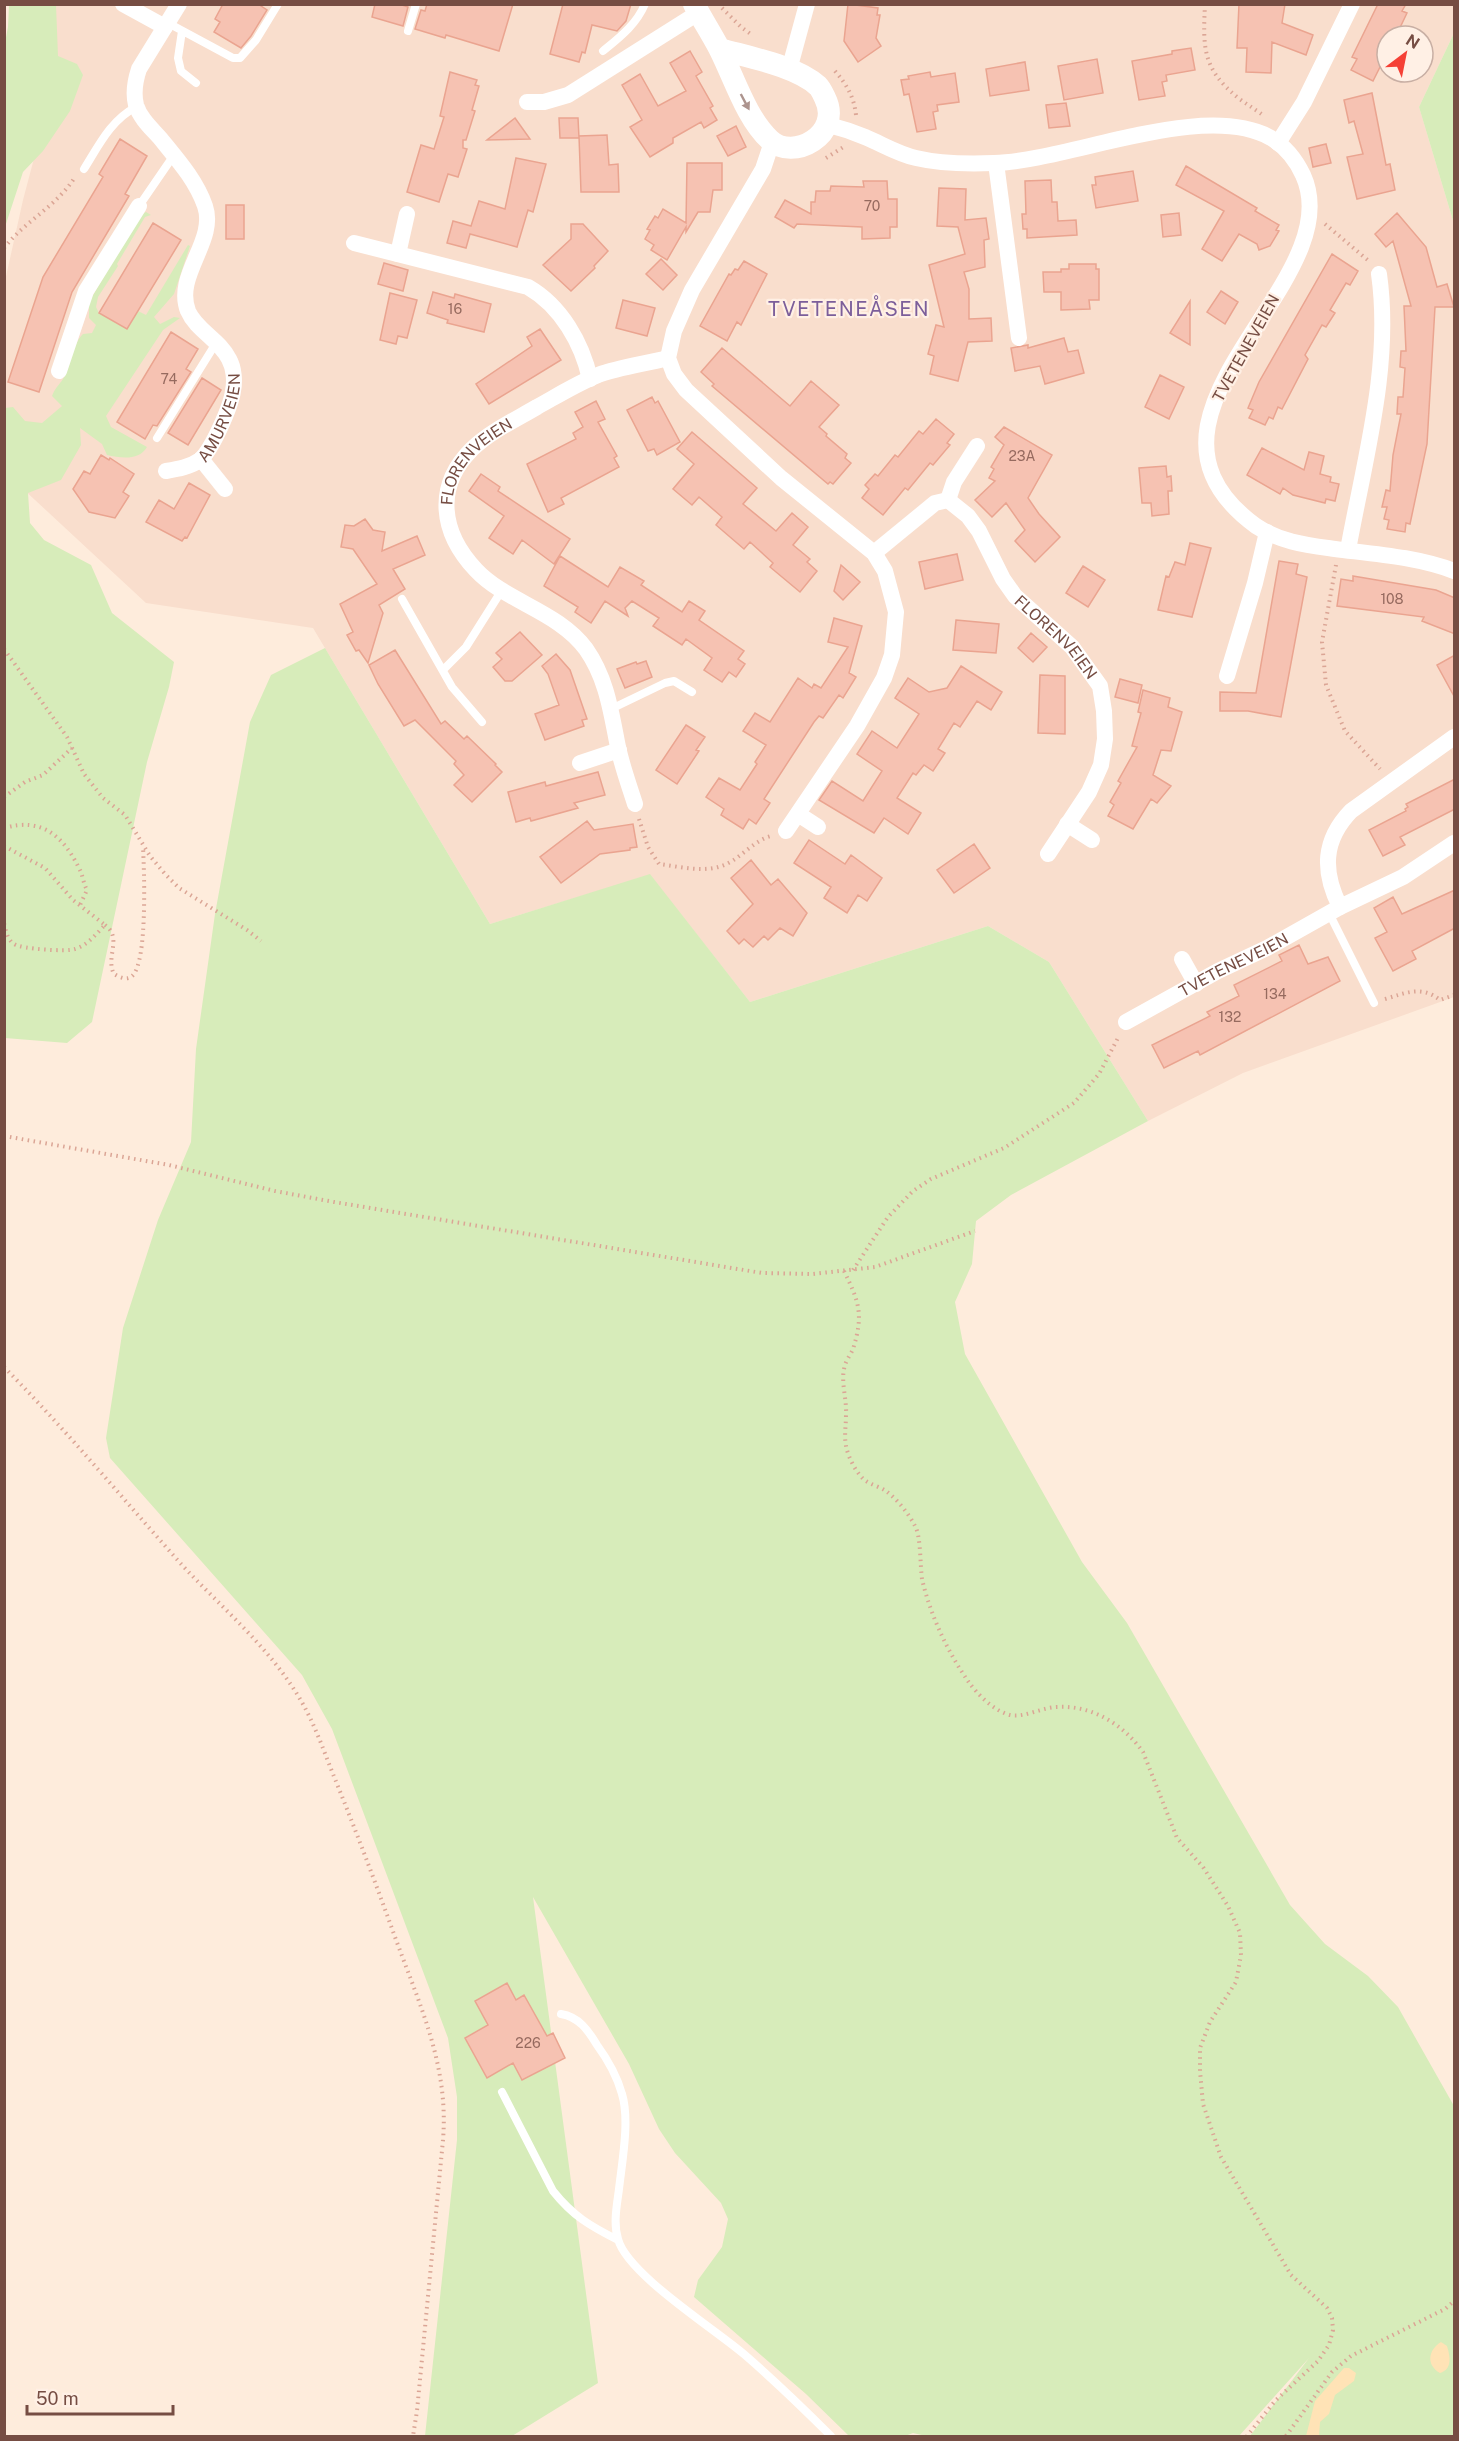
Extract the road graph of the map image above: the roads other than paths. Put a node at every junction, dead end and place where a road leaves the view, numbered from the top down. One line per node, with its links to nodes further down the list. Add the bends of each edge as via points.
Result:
1 (123, 4): 9 (street)
2 (179, 4): 9 (street)
3 (278, 4): 9 (lane, via 240,58)
4 (416, 4): 10 (lane)
5 (645, 4): 12 (lane, via 640,17)
6 (807, 4): 13 (street)
7 (1352, 4): 18 (street)
8 (696, 9): 11 (street); 15 (street, via 568,95)
9 (172, 27): 14 (lane, via 181,71); 16 (street, via 139,69 135,81)
10 (408, 31)
11 (720, 49): 13 (street); 19 (street, one-way to 19, via 759,127)
12 (603, 51)
13 (789, 70): 17 (street, via 819,87 830,108)
14 (196, 83)
15 (527, 102)
16 (136, 107): 20 (street, AMURVEIEN); 22 (lane, via 110,128)
17 (829, 125): 19 (street, via 816,139 800,147); 21 (street, TVETENEVEIEN, via 915,158 945,163)
18 (1282, 139): 21 (street, TVETENEVEIEN, via 1249,129 1187,127); 39 (street, TVETENEVEIEN, via 1306,183 1309,217 1299,253 1222,384 1208,427 1209,461 1216,479 1240,512)
19 (772, 142): 30 (street, via 763,169 692,290 674,331)
20 (174, 155): 23 (lane); 29 (street, AMURVEIEN, via 197,186 206,208 206,226 188,276 188,312)
21 (996, 163): 28 (street)
22 (84, 169)
23 (140, 206): 31 (street, via 86,291)
24 (407, 214): 26 (street)
25 (354, 243): 26 (street)
26 (398, 254): 32 (street, via 507,281 539,294 552,305 574,337)
27 (1379, 274): 40 (street, via 1379,373 1363,476)
28 (1019, 339)
29 (216, 343): 33 (lane); 35 (street, AMURVEIEN, via 229,359 234,375 233,392)
30 (668, 358): 32 (street, FLORENVEIEN); 41 (street, via 674,374 693,397 781,478)
31 (59, 371)
32 (590, 379): 43 (street, FLORENVEIEN, via 486,438 455,471 446,499 448,528 464,557)
33 (158, 438)
34 (977, 446): 38 (street, via 954,482)
35 (201, 459): 36 (street, AMURVEIEN, via 190,466); 37 (street)
36 (166, 471)
37 (225, 489)
38 (948, 500): 41 (street, via 935,503); 55 (street, FLORENVEIEN, via 979,531 1015,596 1072,647 1100,686 1105,739 1101,765)
39 (1267, 532): 40 (street, TVETENEVEIEN, via 1293,543); 46 (street)
40 (1343, 550): 42 (street, TVETENEVEIEN)
41 (874, 553): 54 (street, via 885,572 896,612 892,655 863,716)
42 (1455, 571)
43 (502, 590): 45 (lane, via 466,647); 48 (street, FLORENVEIEN, via 554,621 584,646 599,671)
44 (402, 599): 45 (lane)
45 (442, 669): 49 (lane)
46 (1227, 676)
47 (692, 692): 48 (lane, via 674,681 665,682)
48 (611, 709): 51 (street, FLORENVEIEN)
49 (482, 722)
50 (1455, 737): 61 (street, via 1351,810 1339,823 1328,848)
51 (619, 750): 52 (street); 53 (street, FLORENVEIEN)
52 (580, 763)
53 (635, 804)
54 (798, 814): 56 (street); 57 (street)
55 (1068, 824): 58 (street); 60 (street, FLORENVEIEN)
56 (818, 827)
57 (786, 831)
58 (1092, 840)
59 (1455, 843): 61 (street, TVETENEVEIEN, via 1403,877)
60 (1048, 854)
61 (1335, 910): 63 (street, TVETENEVEIEN); 64 (lane)
62 (1182, 959): 63 (street)
63 (1196, 984): 65 (street, TVETENEVEIEN)
64 (1374, 1003)
65 (1126, 1022)
66 (561, 2014): 68 (lane, via 573,2016 588,2030 616,2076 623,2096)
67 (502, 2092): 68 (lane, via 553,2191 585,2223)
68 (618, 2240): 69 (lane, via 644,2274 745,2354)
69 (831, 2436)

